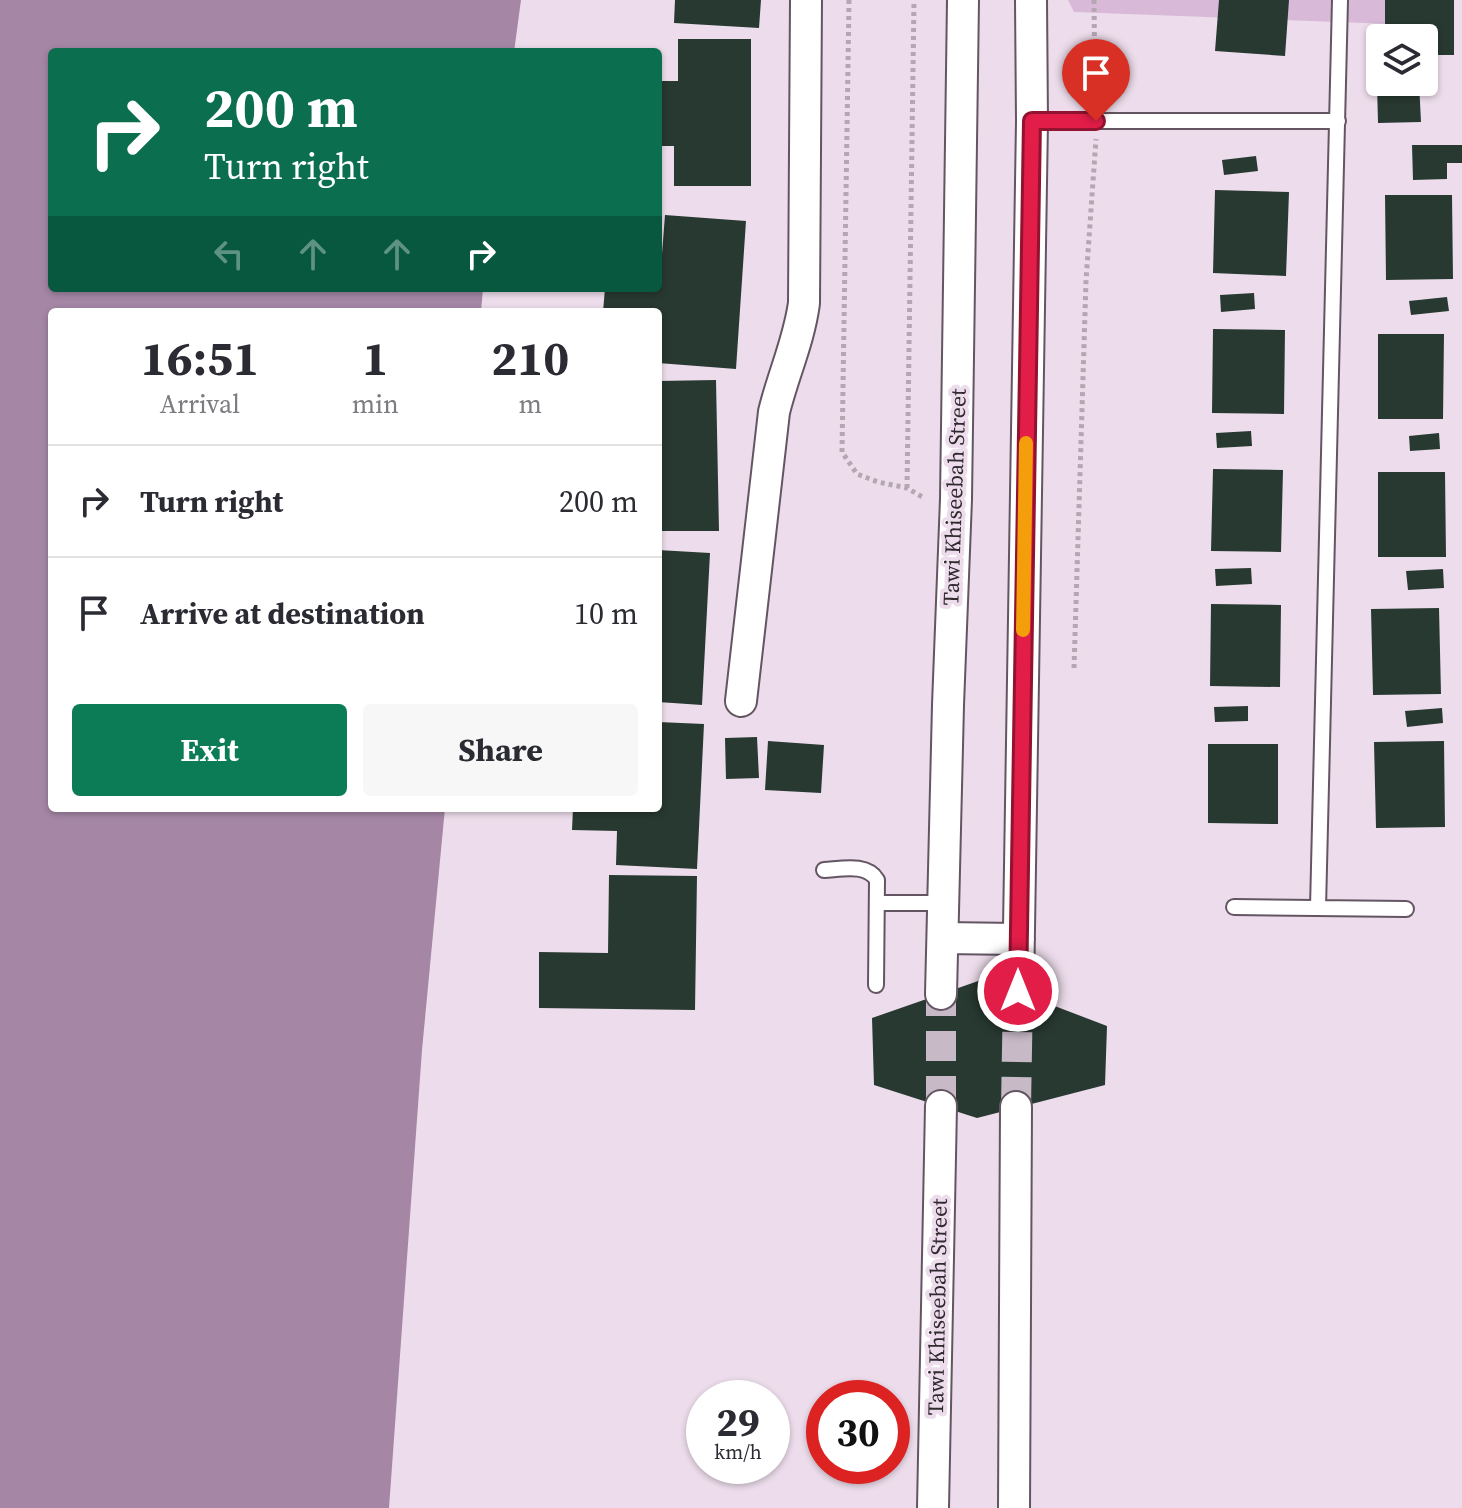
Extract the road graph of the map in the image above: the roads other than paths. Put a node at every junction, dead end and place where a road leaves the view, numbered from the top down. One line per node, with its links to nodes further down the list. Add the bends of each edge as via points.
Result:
1 (806, 0): 7 (street, via 804,303 774,412)
2 (963, 0): 10 (street, Tawi Khiseebah Street)
3 (1031, 0): 5 (street)
4 (1340, 0): 6 (lane)
5 (1032, 121): 6 (lane); 15 (street)
6 (1338, 121): 12 (lane)
7 (741, 701)
8 (824, 870): 9 (lane, via 870,871 877,880)
9 (877, 903): 10 (lane); 16 (lane)
10 (944, 903): 14 (street, Tawi Khiseebah Street)
11 (1234, 907): 12 (lane)
12 (1318, 908): 13 (lane)
13 (1406, 909)
14 (943, 938): 15 (street); 18 (street, Tawi Khiseebah Street)
15 (1019, 939): 17 (street)
16 (876, 985)
17 (1018, 991)
18 (941, 994)
19 (941, 1106): 21 (street, Tawi Khiseebah Street)
20 (1016, 1107): 22 (street)
21 (933, 1508)
22 (1014, 1508)

